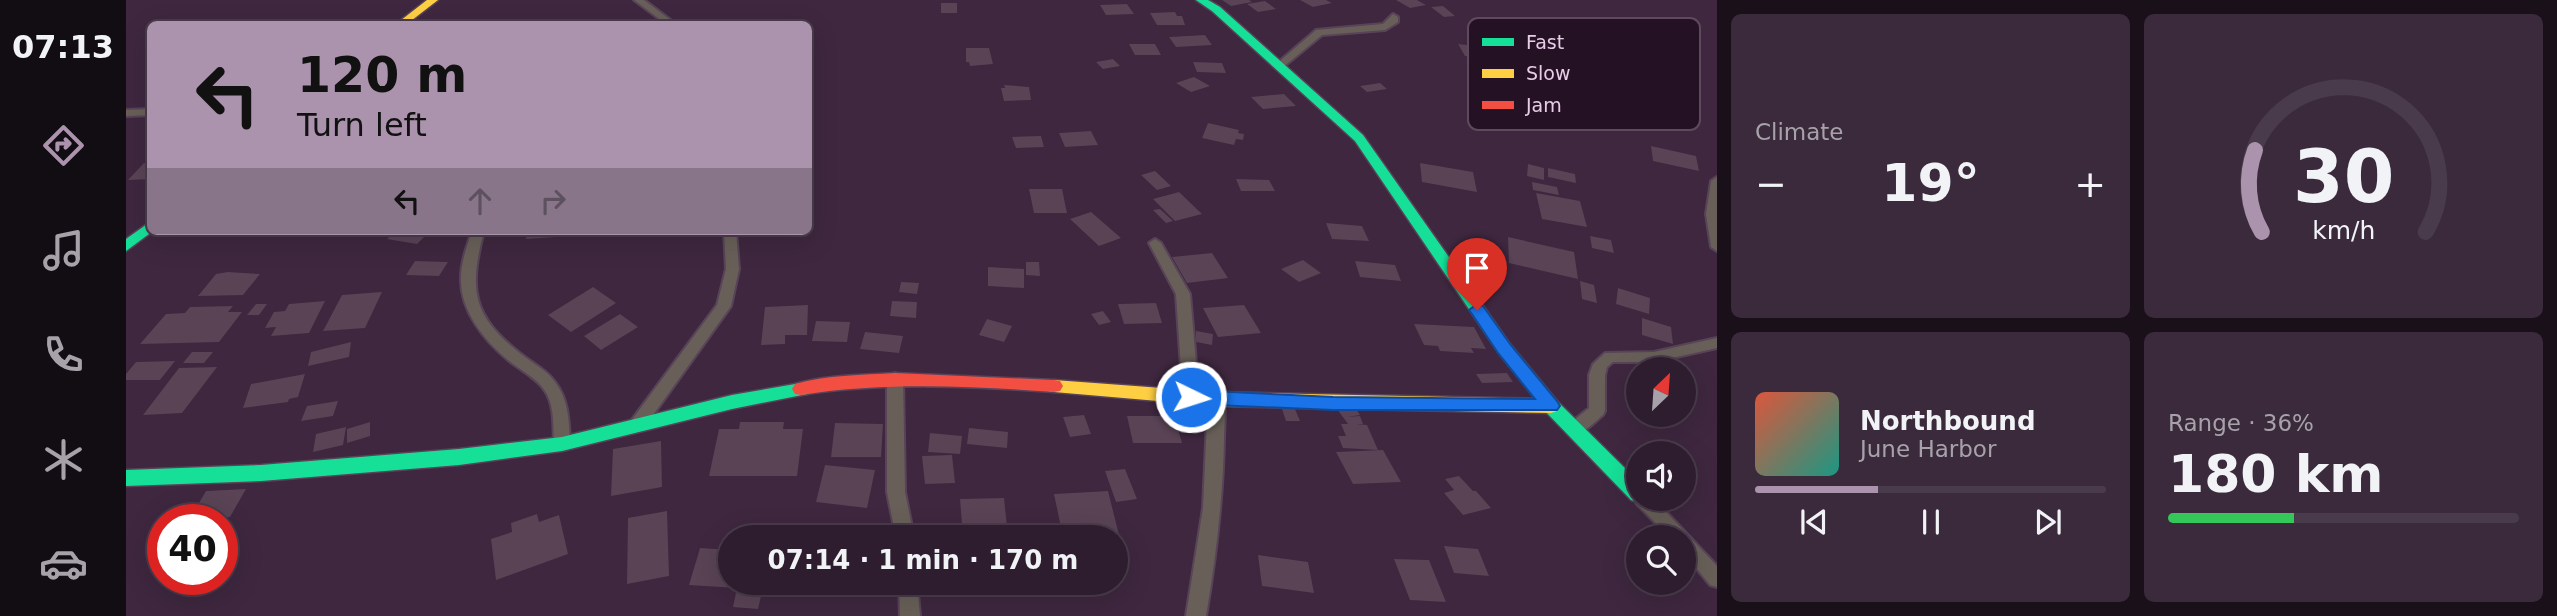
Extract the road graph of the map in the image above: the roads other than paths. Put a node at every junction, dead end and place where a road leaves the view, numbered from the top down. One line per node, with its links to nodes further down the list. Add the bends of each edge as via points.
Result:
1 (433, 0): 5 (street)
2 (638, 0): 6 (street)
3 (1201, 0): 7 (street)
4 (1393, 17): 7 (street, via 1385,27 1314,34)
5 (405, 21)
6 (667, 21)
7 (1279, 66): 21 (street, via 1359,138 1504,348)
8 (147, 112): 9 (street)
9 (126, 113)
10 (1717, 181): 16 (street, via 1712,230)
11 (147, 228): 15 (street)
12 (477, 235): 24 (street, via 468,269 474,307 509,354 553,389 561,413)
13 (730, 235): 22 (street, via 733,285 724,306)
14 (1155, 243): 19 (street, via 1183,294)
15 (126, 246)
16 (1717, 247)
17 (1717, 343): 23 (street, via 1669,355 1610,357 1600,364 1597,375 1597,411)
18 (895, 379): 19 (street); 22 (street, via 826,384); 28 (street, via 896,492)
19 (1191, 397): 20 (street)
20 (1216, 399): 21 (street); 34 (street, via 1216,478)
21 (1551, 406): 23 (street)
22 (637, 425): 24 (street)
23 (1574, 429): 26 (street)
24 (562, 444): 25 (street, via 261,473)
25 (126, 478)
26 (1626, 482)
27 (1655, 511): 29 (street)
28 (903, 525)
29 (1668, 525)
30 (1696, 555): 31 (street)
31 (1717, 579)
32 (908, 595): 33 (street)
33 (909, 616)
34 (1196, 616)

